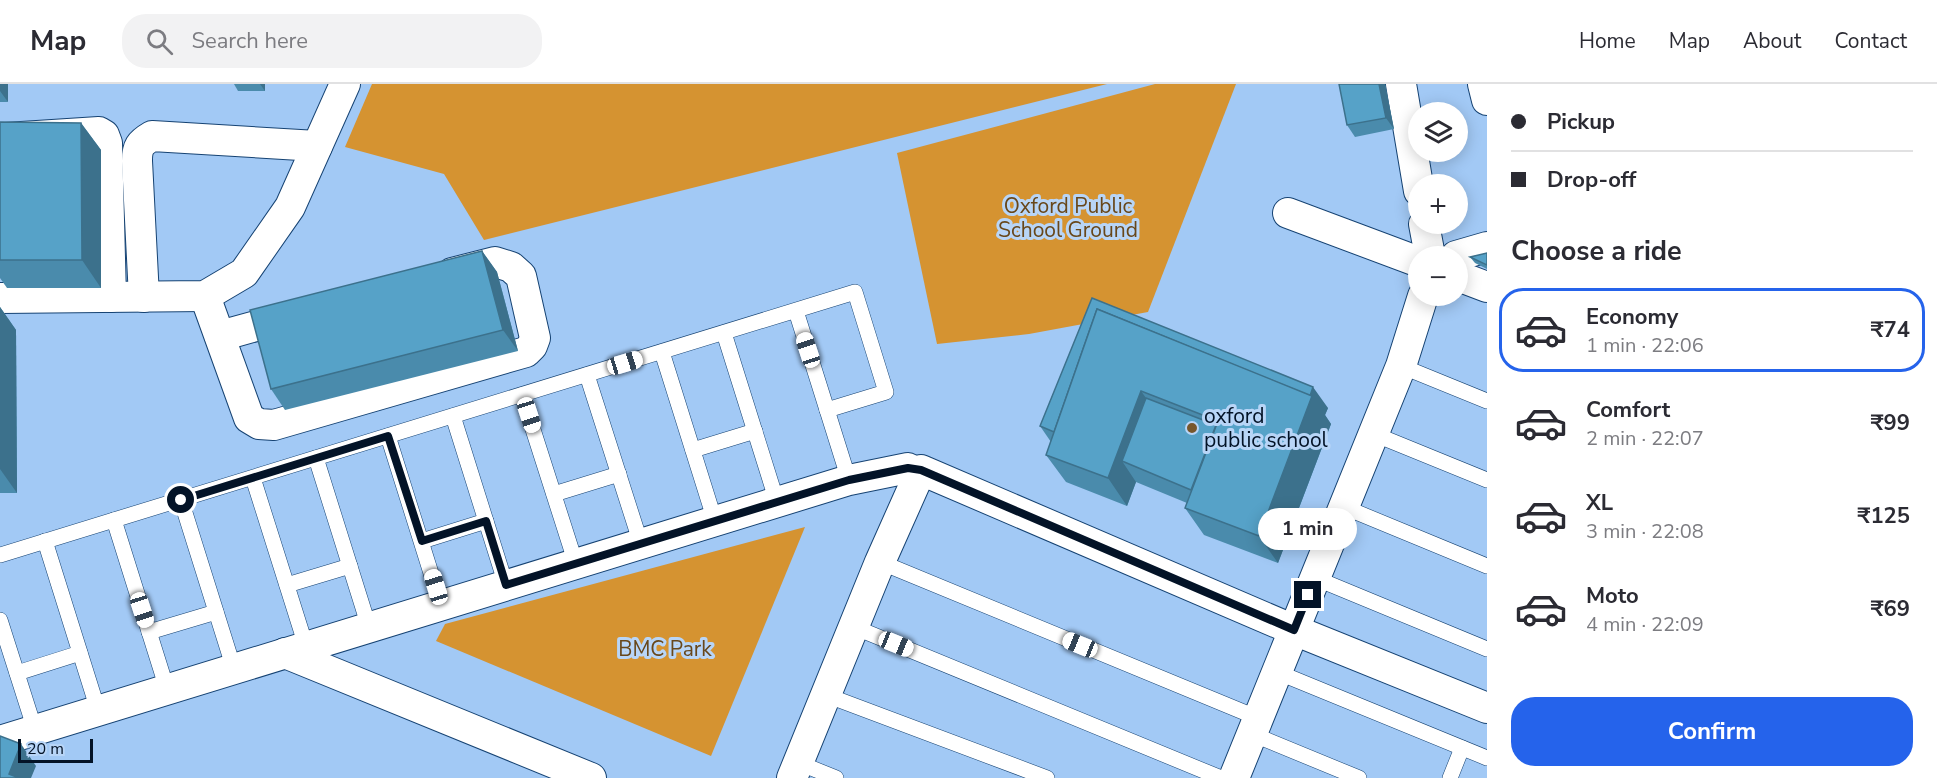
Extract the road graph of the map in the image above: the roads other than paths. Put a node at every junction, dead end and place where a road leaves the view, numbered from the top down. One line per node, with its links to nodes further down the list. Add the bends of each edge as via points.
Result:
1 (345, 84): 6 (street)
2 (1401, 84): 7 (street)
3 (1483, 84): 4 (street)
4 (1487, 100)
5 (0, 140): 16 (street, via 99,132 104,135)
6 (317, 146): 15 (street, via 290,207 244,273); 17 (street, via 152,136 143,141 137,148 136,160)
7 (1416, 174)
8 (1288, 213): 11 (street)
9 (1487, 247): 10 (street)
10 (1468, 253)
11 (1408, 258)
12 (1468, 280): 14 (street)
13 (424, 281): 23 (street, via 495,262 511,267 520,276 535,338 532,346 526,352 274,425 249,418)
14 (1487, 287)
15 (205, 296): 17 (street); 23 (street)
16 (111, 297): 17 (street); 18 (street)
17 (144, 297)
18 (0, 298)
19 (1420, 306): 25 (street)
20 (322, 308): 23 (street)
21 (796, 311): 22 (lane); 29 (lane); 29 (lane, via 855,292 886,392)
22 (724, 333): 24 (lane); 31 (lane)
23 (220, 336)
24 (662, 352): 26 (lane); 34 (lane)
25 (1401, 366): 28 (lane); 32 (street)
26 (587, 375): 27 (lane); 37 (lane)
27 (522, 395): 30 (lane); 41 (lane)
28 (1487, 401)
29 (827, 410): 39 (lane)
30 (453, 416): 33 (lane); 46 (lane)
31 (755, 431): 34 (lane); 43 (lane)
32 (1374, 434): 40 (lane); 44 (street)
33 (388, 436): 35 (lane); 49 (lane)
34 (693, 450): 47 (lane)
35 (316, 458): 38 (lane); 54 (lane)
36 (914, 469): 39 (street); 52 (street); 64 (street)
37 (619, 474): 41 (lane); 50 (lane)
38 (253, 477): 42 (lane); 57 (lane)
39 (849, 480): 43 (street)
40 (1487, 480)
41 (554, 494): 53 (lane)
42 (181, 500): 45 (lane); 60 (lane)
43 (777, 502): 47 (street)
44 (1344, 507): 55 (lane); 56 (street)
45 (114, 520): 48 (lane); 65 (lane)
46 (486, 521): 49 (lane); 58 (lane)
47 (715, 521): 50 (street)
48 (45, 541): 51 (lane); 68 (lane)
49 (422, 541): 59 (lane)
50 (640, 544): 53 (street)
51 (0, 555)
52 (880, 562): 63 (street); 76 (lane)
53 (576, 564): 58 (street)
54 (350, 566): 57 (lane); 62 (lane)
55 (1487, 566)
56 (1315, 578): 64 (street); 66 (lane)
57 (286, 585): 67 (lane)
58 (506, 585): 59 (street)
59 (441, 605): 62 (street)
60 (216, 612): 65 (lane); 69 (lane)
61 (0, 620): 71 (lane)
62 (369, 627): 67 (street)
63 (854, 627): 73 (street); 85 (lane)
64 (1294, 630): 70 (street); 74 (street)
65 (149, 632): 72 (lane)
66 (1487, 649)
67 (296, 650): 69 (street); 82 (street)
68 (80, 653): 71 (lane); 75 (lane)
69 (234, 669): 72 (street)
70 (1277, 672): 76 (street); 79 (lane)
71 (17, 673): 77 (lane)
72 (167, 689): 75 (street)
73 (826, 695): 81 (street); 84 (lane)
74 (1487, 708)
75 (98, 710): 77 (street)
76 (1255, 726): 86 (street); 87 (lane)
77 (35, 730): 78 (street)
78 (0, 741)
79 (1462, 748): 80 (lane); 88 (lane)
80 (1487, 758)
81 (796, 770): 83 (lane)
82 (591, 778)
83 (836, 778)
84 (1047, 778)
85 (1221, 778)
86 (1234, 778)
87 (1359, 778)
88 (1450, 778)

